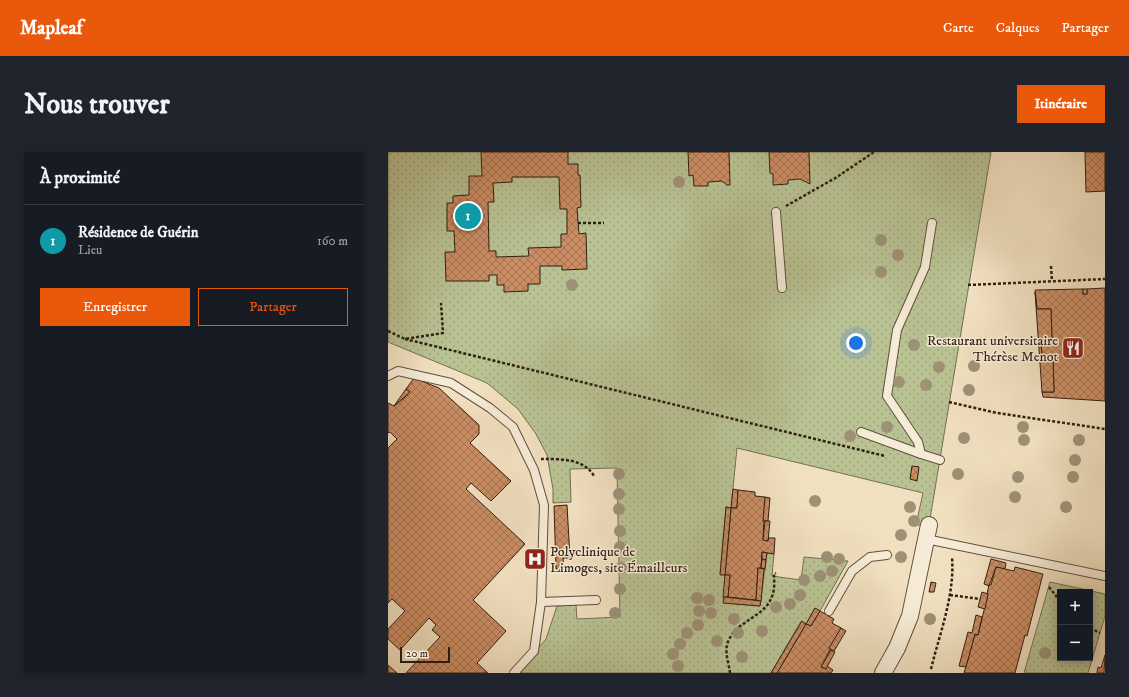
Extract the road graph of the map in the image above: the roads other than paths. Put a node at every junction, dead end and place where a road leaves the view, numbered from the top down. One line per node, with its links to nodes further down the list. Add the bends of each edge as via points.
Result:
1 (776, 212): 3 (lane)
2 (932, 223): 6 (lane, via 925,267 897,330 887,396 918,442)
3 (782, 288)
4 (388, 376): 12 (lane, via 398,370 451,383 514,426 534,470 544,505)
5 (861, 432): 6 (lane)
6 (921, 454): 7 (lane)
7 (940, 460)
8 (928, 532): 10 (lane, via 951,544); 15 (street, via 910,616)
9 (887, 555): 13 (lane, via 870,557 852,571)
10 (1105, 576)
11 (596, 600): 12 (lane)
12 (542, 602): 14 (lane, via 534,652)
13 (830, 611)
14 (514, 673)
15 (883, 673)

